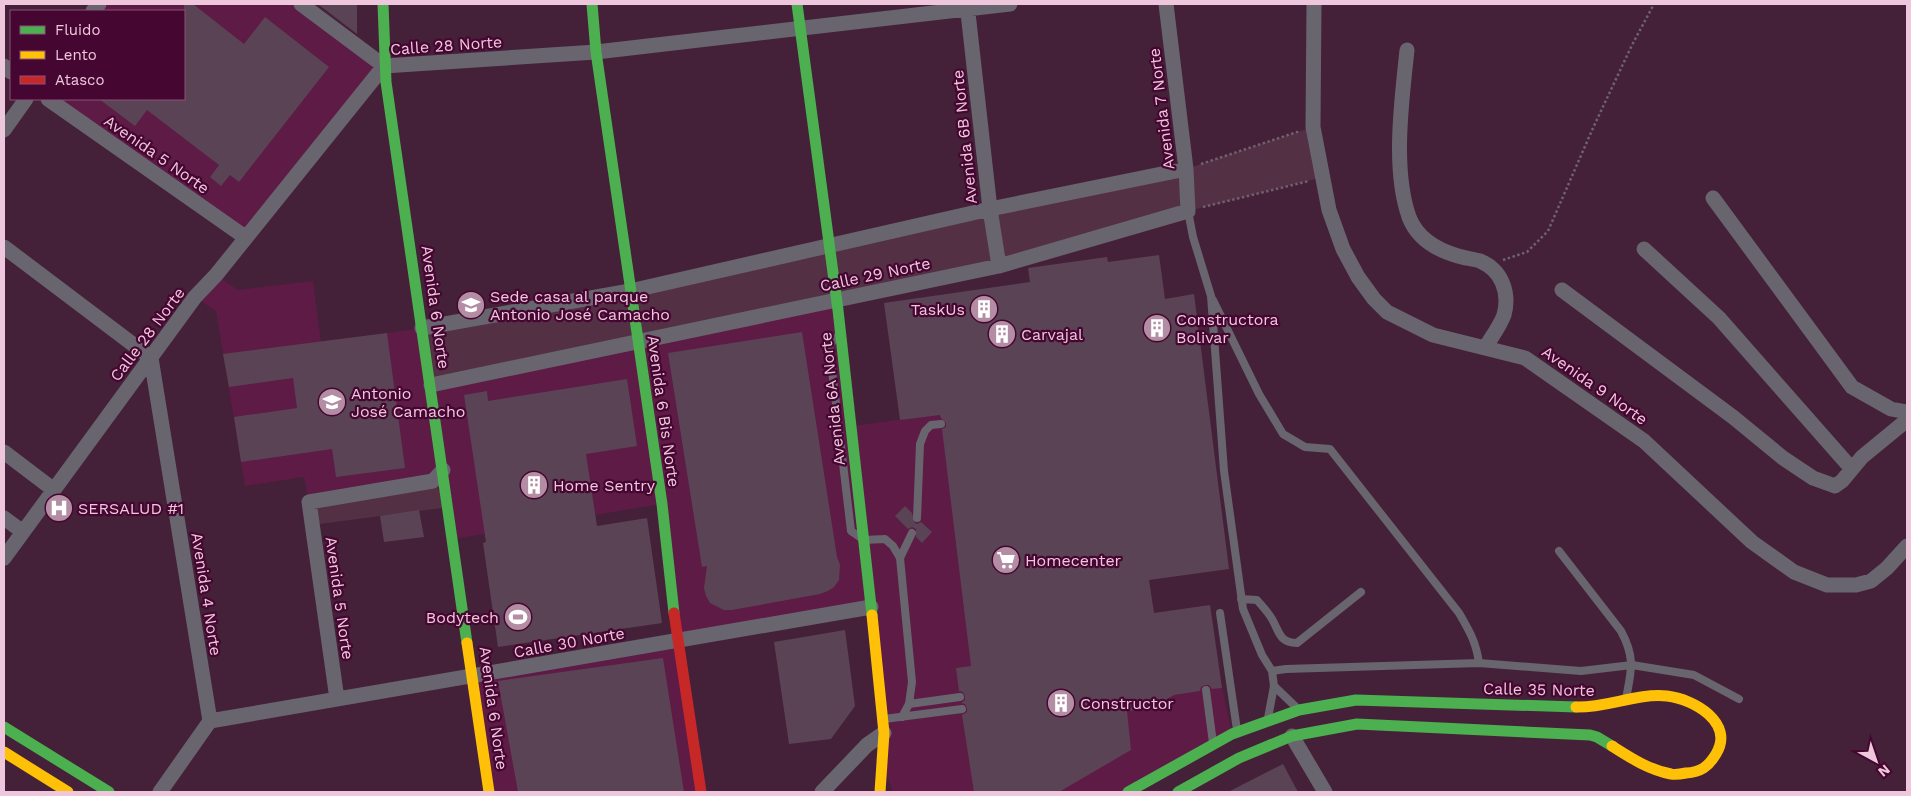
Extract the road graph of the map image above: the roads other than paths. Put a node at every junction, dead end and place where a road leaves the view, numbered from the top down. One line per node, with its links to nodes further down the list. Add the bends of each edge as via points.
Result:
1 (301, 4): 12 (street)
2 (383, 4): 12 (street, Avenida 6 Norte)
3 (592, 4): 11 (street, Avenida 6 Bis Norte)
4 (797, 4): 9 (street, Avenida 6A Norte)
5 (1010, 4): 8 (street, Calle 28 Norte)
6 (1166, 4): 16 (street, Avenida 7 Norte)
7 (1314, 4): 31 (street, Avenida 9 Norte, via 1313,127 1329,210 1343,249 1358,277 1387,312 1433,336)
8 (967, 7): 9 (street, Calle 28 Norte); 18 (street, Avenida 6B Norte)
9 (801, 29): 11 (street, Calle 28 Norte); 21 (street, Avenida 6A Norte)
10 (1407, 50): 31 (street, via 1399,122 1404,195 1419,235 1436,247 1488,265 1501,279 1506,302 1503,317)
11 (596, 52): 12 (street, Calle 28 Norte); 25 (street, Avenida 6 Bis Norte)
12 (384, 66): 20 (street, Calle 28 Norte); 29 (street, Avenida 6 Norte)
13 (25, 100): 15 (street)
14 (49, 100): 20 (street, Avenida 5 Norte)
15 (4, 130)
16 (1186, 169): 18 (street); 19 (street, Avenida 7 Norte)
17 (1713, 198): 34 (street, via 1852,387 1891,409)
18 (990, 209): 21 (street); 24 (street, Avenida 6B Norte)
19 (1188, 211): 24 (street, Calle 29 Norte); 27 (lane)
20 (245, 237): 32 (street, Calle 28 Norte)
21 (829, 245): 25 (street); 28 (street, Avenida 6A Norte)
22 (4, 247): 32 (street)
23 (1644, 250): 38 (street, via 1719,318)
24 (999, 266): 28 (street, Calle 29 Norte)
25 (630, 290): 29 (street); 30 (street, Avenida 6 Bis Norte)
26 (1562, 290): 38 (street, via 1813,478 1835,486)
27 (1211, 296): 52 (lane, via 1224,471); 56 (lane, via 1259,394 1283,434 1305,447 1330,449 1459,614 1477,646)
28 (837, 300): 30 (street, Calle 29 Norte); 46 (street, Avenida 6A Norte)
29 (422, 328): 33 (street, Avenida 6 Norte)
30 (637, 342): 33 (street, Calle 29 Norte); 55 (street, Avenida 6 Bis Norte, via 662,504)
31 (1485, 348): 47 (street, Avenida 9 Norte, via 1525,358 1644,440 1752,542 1794,572 1827,584 1856,585 1871,581)
32 (151, 358): 40 (street, Calle 28 Norte); 71 (street, Avenida 4 Norte)
33 (431, 385): 39 (street, Avenida 6 Norte)
34 (1907, 412)
35 (1907, 420): 38 (street)
36 (941, 424): 43 (lane, via 931,425 921,436)
37 (4, 452): 40 (street)
38 (1851, 468)
39 (438, 476): 41 (street); 63 (street, Avenida 5 Norte, via 309,502)
40 (54, 490): 44 (street, Calle 28 Norte)
41 (446, 492): 59 (street, Avenida 6 Norte)
42 (4, 518): 44 (street)
43 (917, 518)
44 (23, 532): 49 (street, Calle 28 Norte)
45 (912, 533): 50 (lane)
46 (864, 540): 50 (lane, via 884,539); 53 (street, Avenida 6A Norte)
47 (1907, 546)
48 (1558, 551): 57 (lane, via 1621,631 1628,644)
49 (4, 558)
50 (900, 558): 66 (lane, via 912,672)
51 (1361, 592): 52 (lane, via 1297,643 1287,642 1280,636 1257,600)
52 (1242, 598): 58 (lane, via 1243,609)
53 (871, 607): 55 (street, Calle 30 Norte); 72 (street, Avenida 6A Norte)
54 (1220, 613): 74 (lane)
55 (677, 641): 59 (street, Calle 30 Norte); 83 (street, Avenida 6 Bis Norte)
56 (1479, 663): 57 (lane, via 1581,671); 58 (lane)
57 (1632, 665): 64 (lane, via 1694,675); 65 (lane)
58 (1272, 671): 60 (lane)
59 (473, 676): 63 (street, Calle 30 Norte); 82 (street, Avenida 6 Norte)
60 (1274, 686): 68 (lane); 70 (lane)
61 (1206, 690): 76 (lane)
62 (960, 697): 66 (lane)
63 (337, 699): 71 (street, Calle 30 Norte)
64 (1739, 699)
65 (1626, 700): 68 (street, Calle 35 Norte, via 1593,708 1356,700); 75 (street, Calle 35 Norte, via 1656,695 1689,702 1707,713 1721,733 1721,746 1716,757 1698,772 1680,779 1641,764 1590,735 1357,724)
66 (909, 704): 69 (lane)
67 (962, 709): 69 (lane)
68 (1299, 710): 70 (street, Calle 35 Norte)
69 (902, 717): 72 (lane)
70 (1268, 720): 74 (street, Calle 35 Norte)
71 (210, 721): 81 (street)
72 (883, 726): 78 (street, Avenida 6A Norte); 84 (street)
73 (4, 727): 80 (street)
74 (1237, 732): 76 (street, Calle 35 Norte)
75 (1292, 736): 86 (street, Calle 35 Norte, via 1239,758); 87 (street)
76 (1213, 744): 85 (street, Calle 35 Norte)
77 (4, 752): 79 (street)
78 (885, 791)
79 (68, 792)
80 (109, 792)
81 (160, 792)
82 (490, 792)
83 (701, 792)
84 (822, 792)
85 (1128, 792)
86 (1178, 792)
87 (1324, 792)

